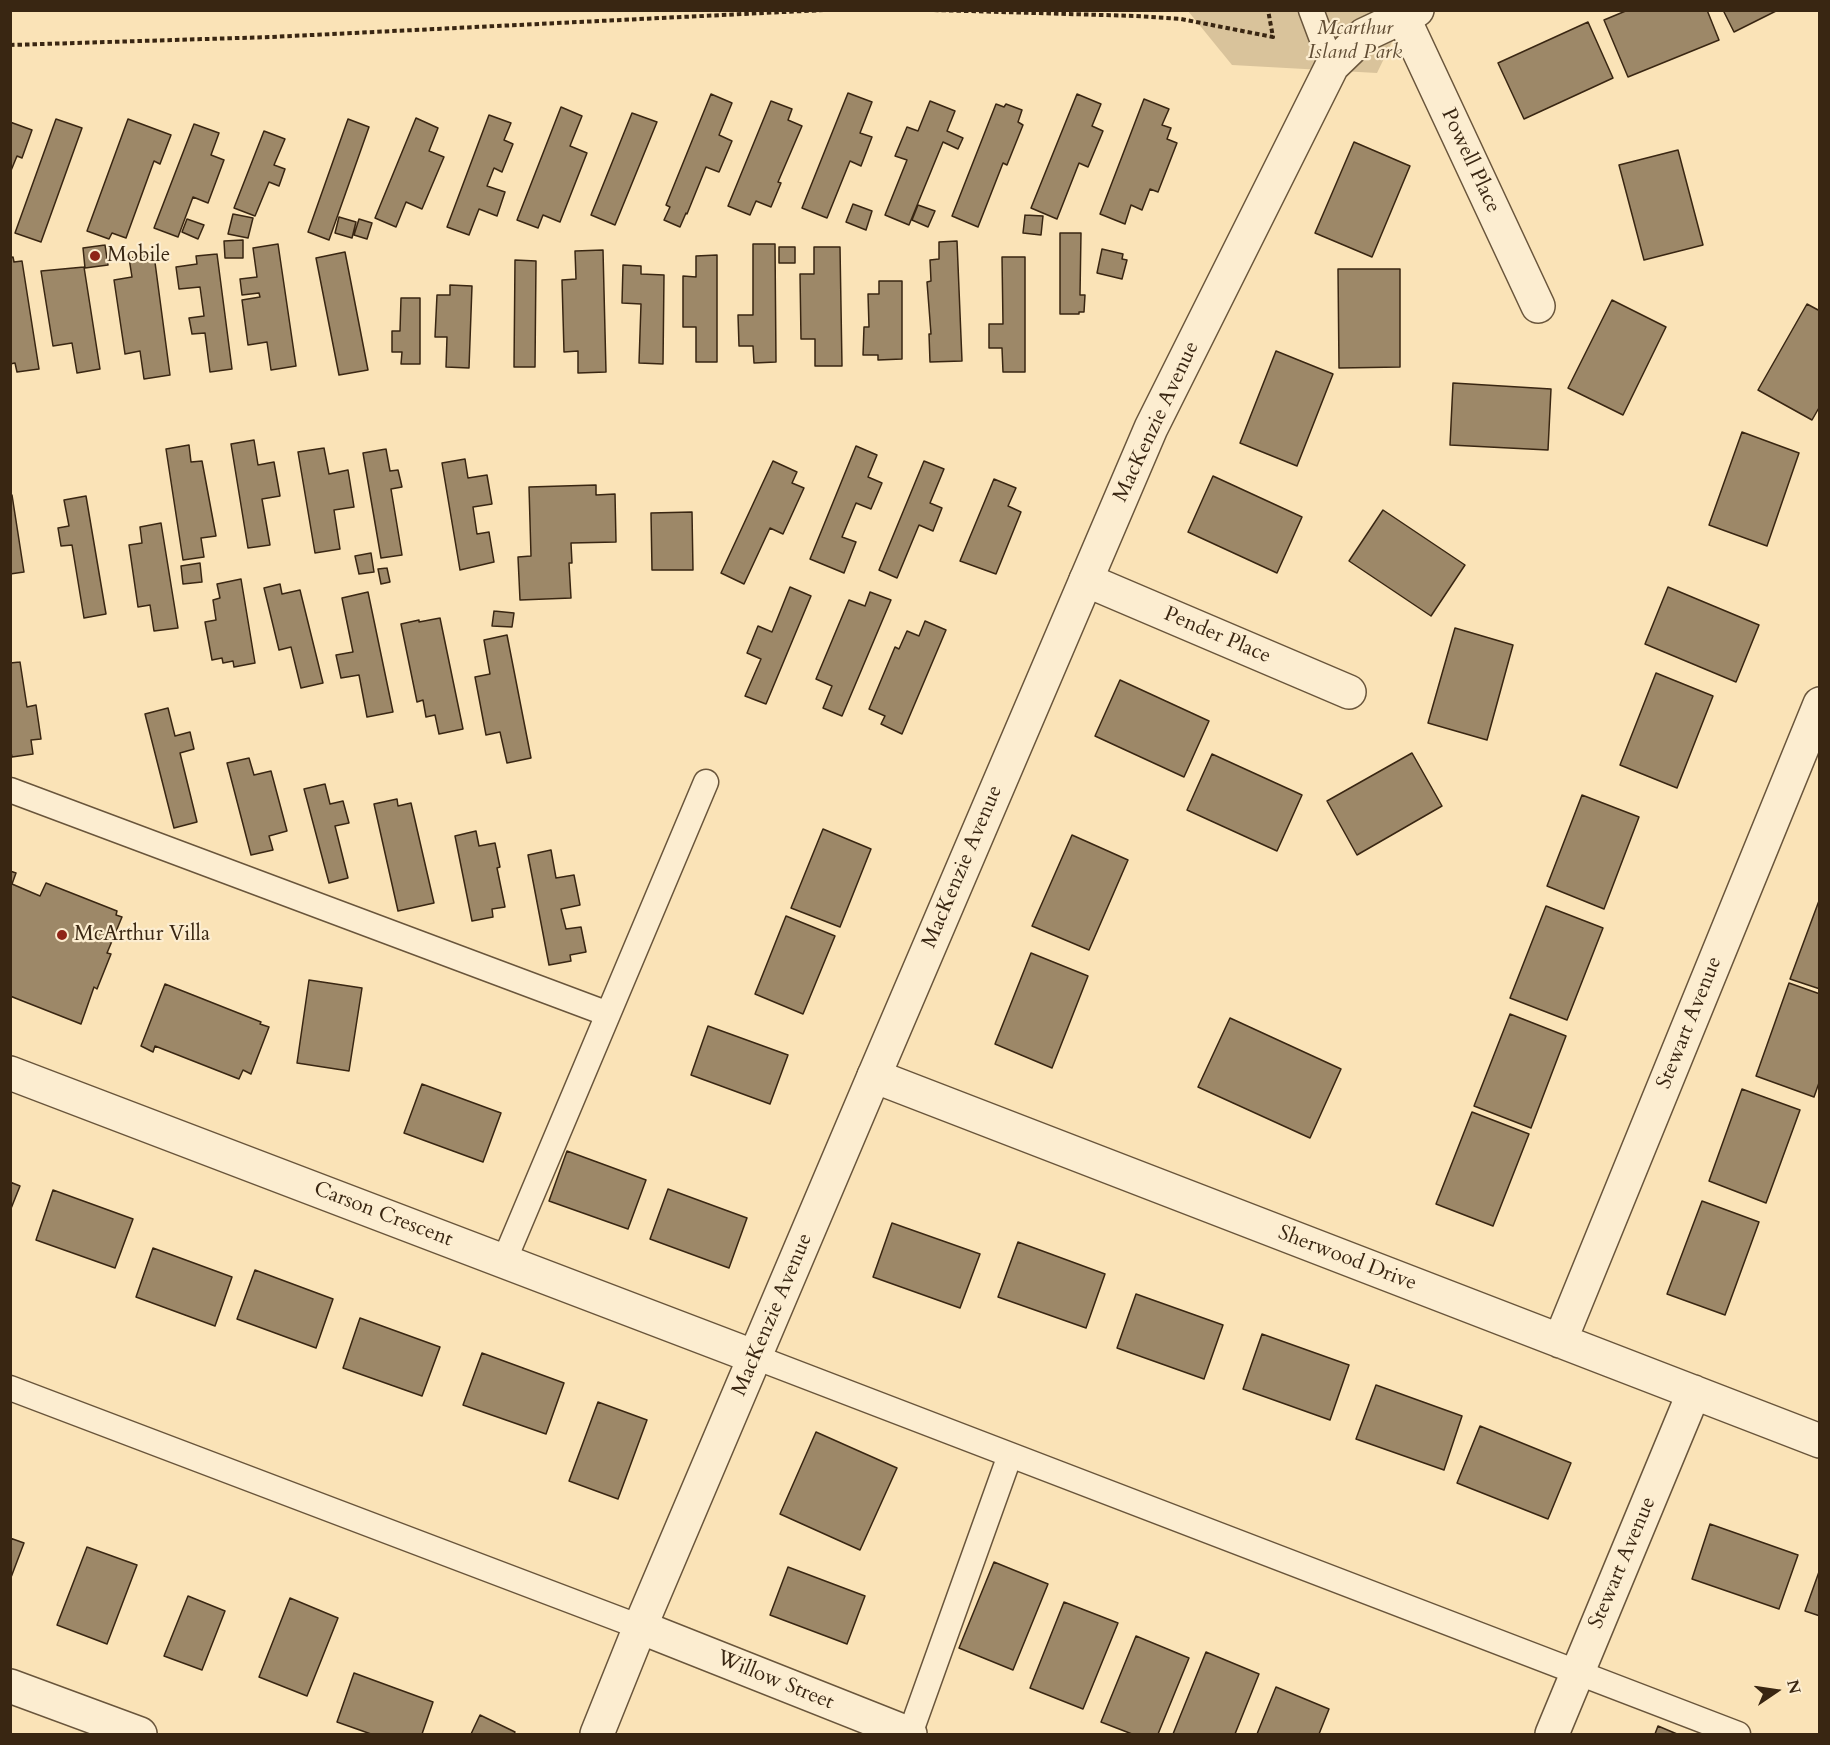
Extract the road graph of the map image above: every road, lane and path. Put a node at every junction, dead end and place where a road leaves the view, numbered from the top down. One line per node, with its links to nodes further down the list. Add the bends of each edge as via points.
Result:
1 (825, 10): 6 (path, via 271,37)
2 (934, 10): 3 (path, via 1181,19 1273,37)
3 (1268, 10)
4 (1311, 10): 7 (lane)
5 (1410, 14): 7 (street, via 1365,35); 8 (street, Powell Place)
6 (10, 45)
7 (1332, 66): 9 (street, MacKenzie Avenue, via 1151,428)
8 (1538, 306)
9 (1086, 580): 10 (street, Pender Place); 16 (street, MacKenzie Avenue)
10 (1349, 692)
11 (1820, 704): 18 (street, Stewart Avenue)
12 (706, 782): 14 (lane)
13 (10, 790): 14 (lane)
14 (608, 1014): 17 (lane)
15 (10, 1073): 17 (street, Carson Crescent)
16 (874, 1076): 18 (street, Sherwood Drive); 19 (street, MacKenzie Avenue)
17 (504, 1261): 19 (street, Carson Crescent)
18 (1560, 1341): 21 (street, Sherwood Drive)
19 (755, 1357): 23 (lane); 24 (street, MacKenzie Avenue)
20 (10, 1388): 24 (lane)
21 (1694, 1392): 22 (street, Sherwood Drive); 25 (street, Stewart Avenue)
22 (1820, 1441)
23 (1010, 1455): 25 (lane); 29 (lane)
24 (640, 1627): 28 (street, MacKenzie Avenue); 29 (street, Willow Street)
25 (1578, 1673): 30 (street, Stewart Avenue); 31 (lane)
26 (10, 1686): 27 (street)
27 (140, 1734)
28 (597, 1734)
29 (910, 1734)
30 (1552, 1734)
31 (1738, 1734)

